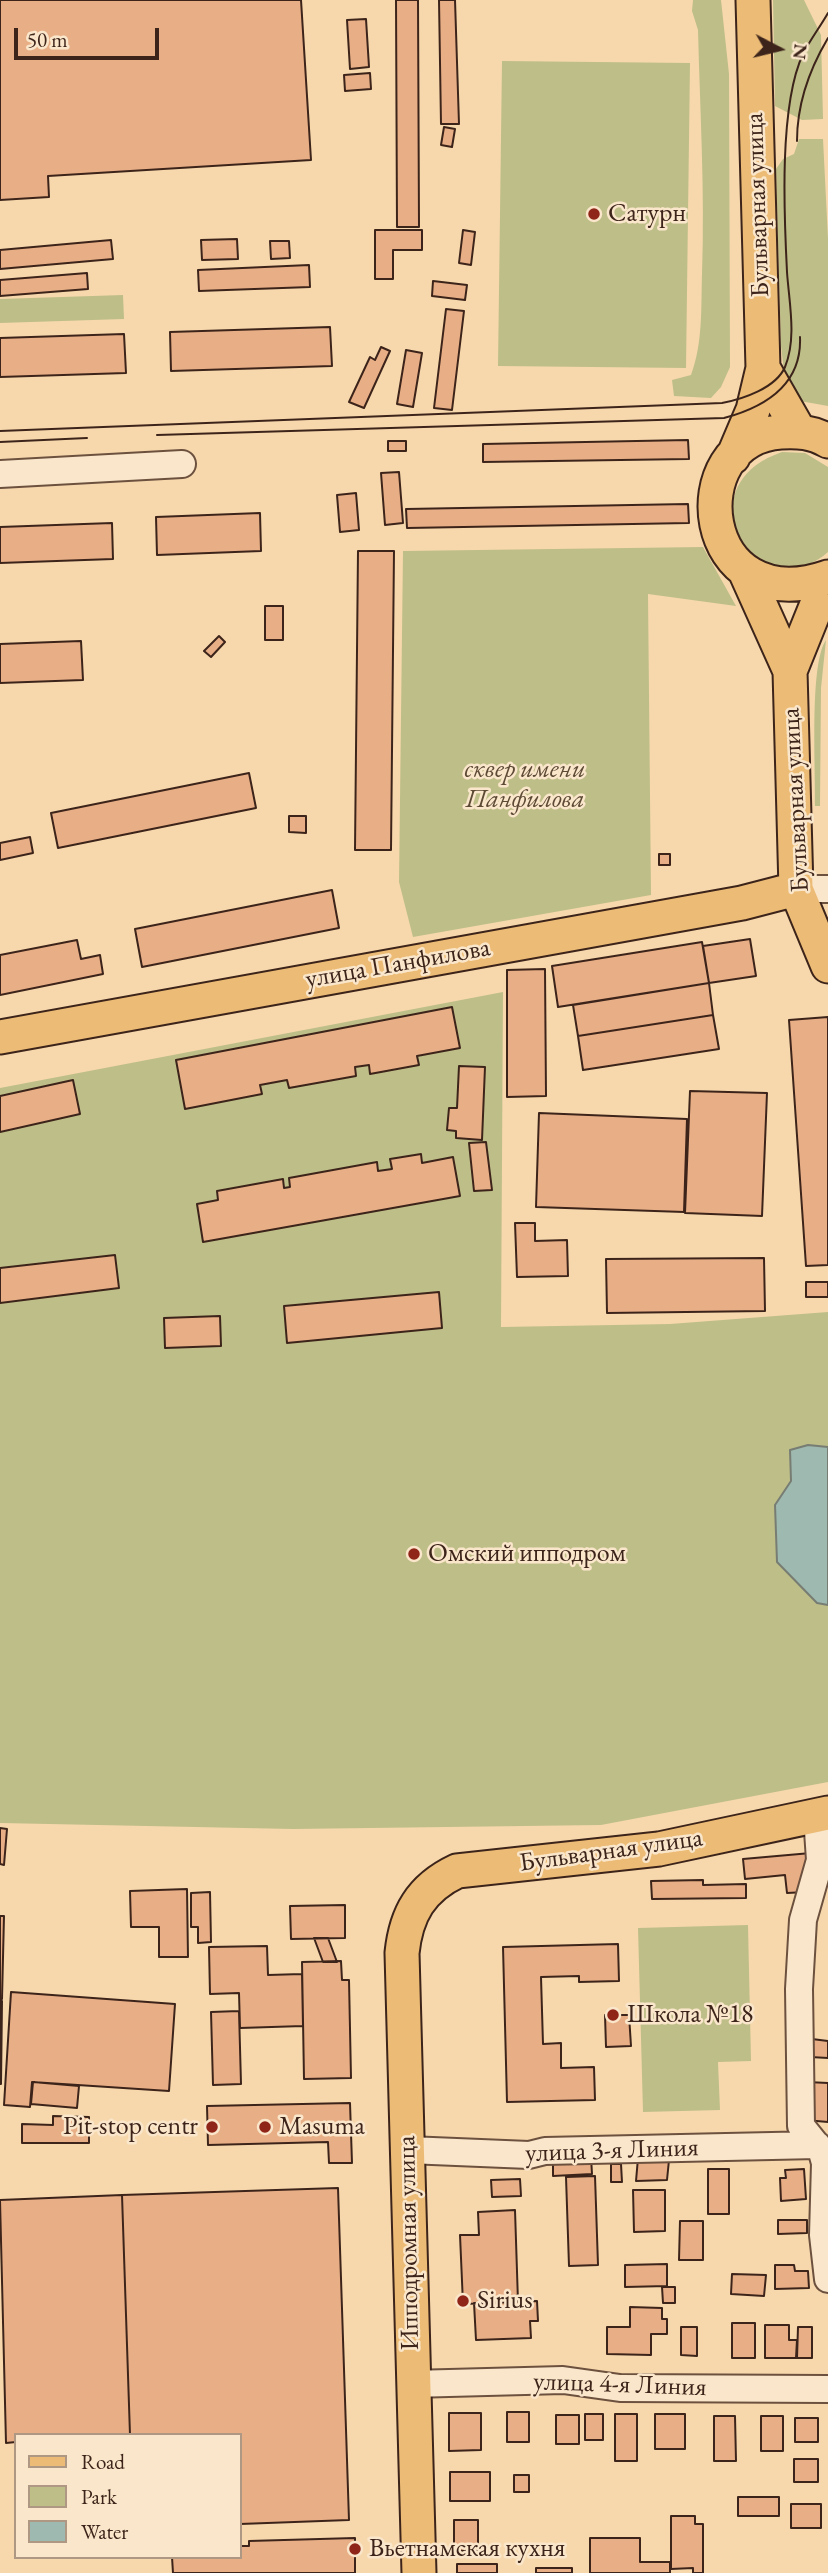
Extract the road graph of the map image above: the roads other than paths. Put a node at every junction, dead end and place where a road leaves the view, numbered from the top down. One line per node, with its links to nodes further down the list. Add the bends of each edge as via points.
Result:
1 (753, 0): 2 (main road, Бульварная улица)
2 (763, 368): 3 (main road, Бульварная улица); 4 (main road, Бульварная улица, via 753,410)
3 (819, 435): 4 (main road, via 771,433 750,442)
4 (733, 457): 7 (main road, Бульварная улица, via 719,479 714,504 717,530 728,553)
5 (182, 464): 6 (street)
6 (0, 474)
7 (745, 571): 8 (main road, via 771,584 800,586); 9 (main road, Бульварная улица)
8 (828, 577): 9 (main road, Бульварная улица)
9 (790, 671): 10 (main road, Бульварная улица)
10 (812, 889): 11 (main road, Бульварная улица); 12 (main road, улица Панфилова)
11 (828, 967)
12 (0, 1037)
13 (823, 1814): 14 (main road, Бульварная улица, via 659,1849 457,1871 422,1895); 15 (street, via 820,1860 803,1920 799,1989 801,2126)
14 (410, 1913): 16 (main road, Ипподромная улица, via 402,1953)
15 (817, 2145): 16 (street, улица 3-я Линия, via 529,2155); 17 (street, via 825,2163 823,2235)
16 (408, 2150): 18 (main road, Ипподромная улица)
17 (828, 2279)
18 (411, 2384): 19 (street, улица 4-я Линия, via 563,2380 620,2388); 20 (main road, Ипподромная улица)
19 (825, 2393)
20 (419, 2573)

